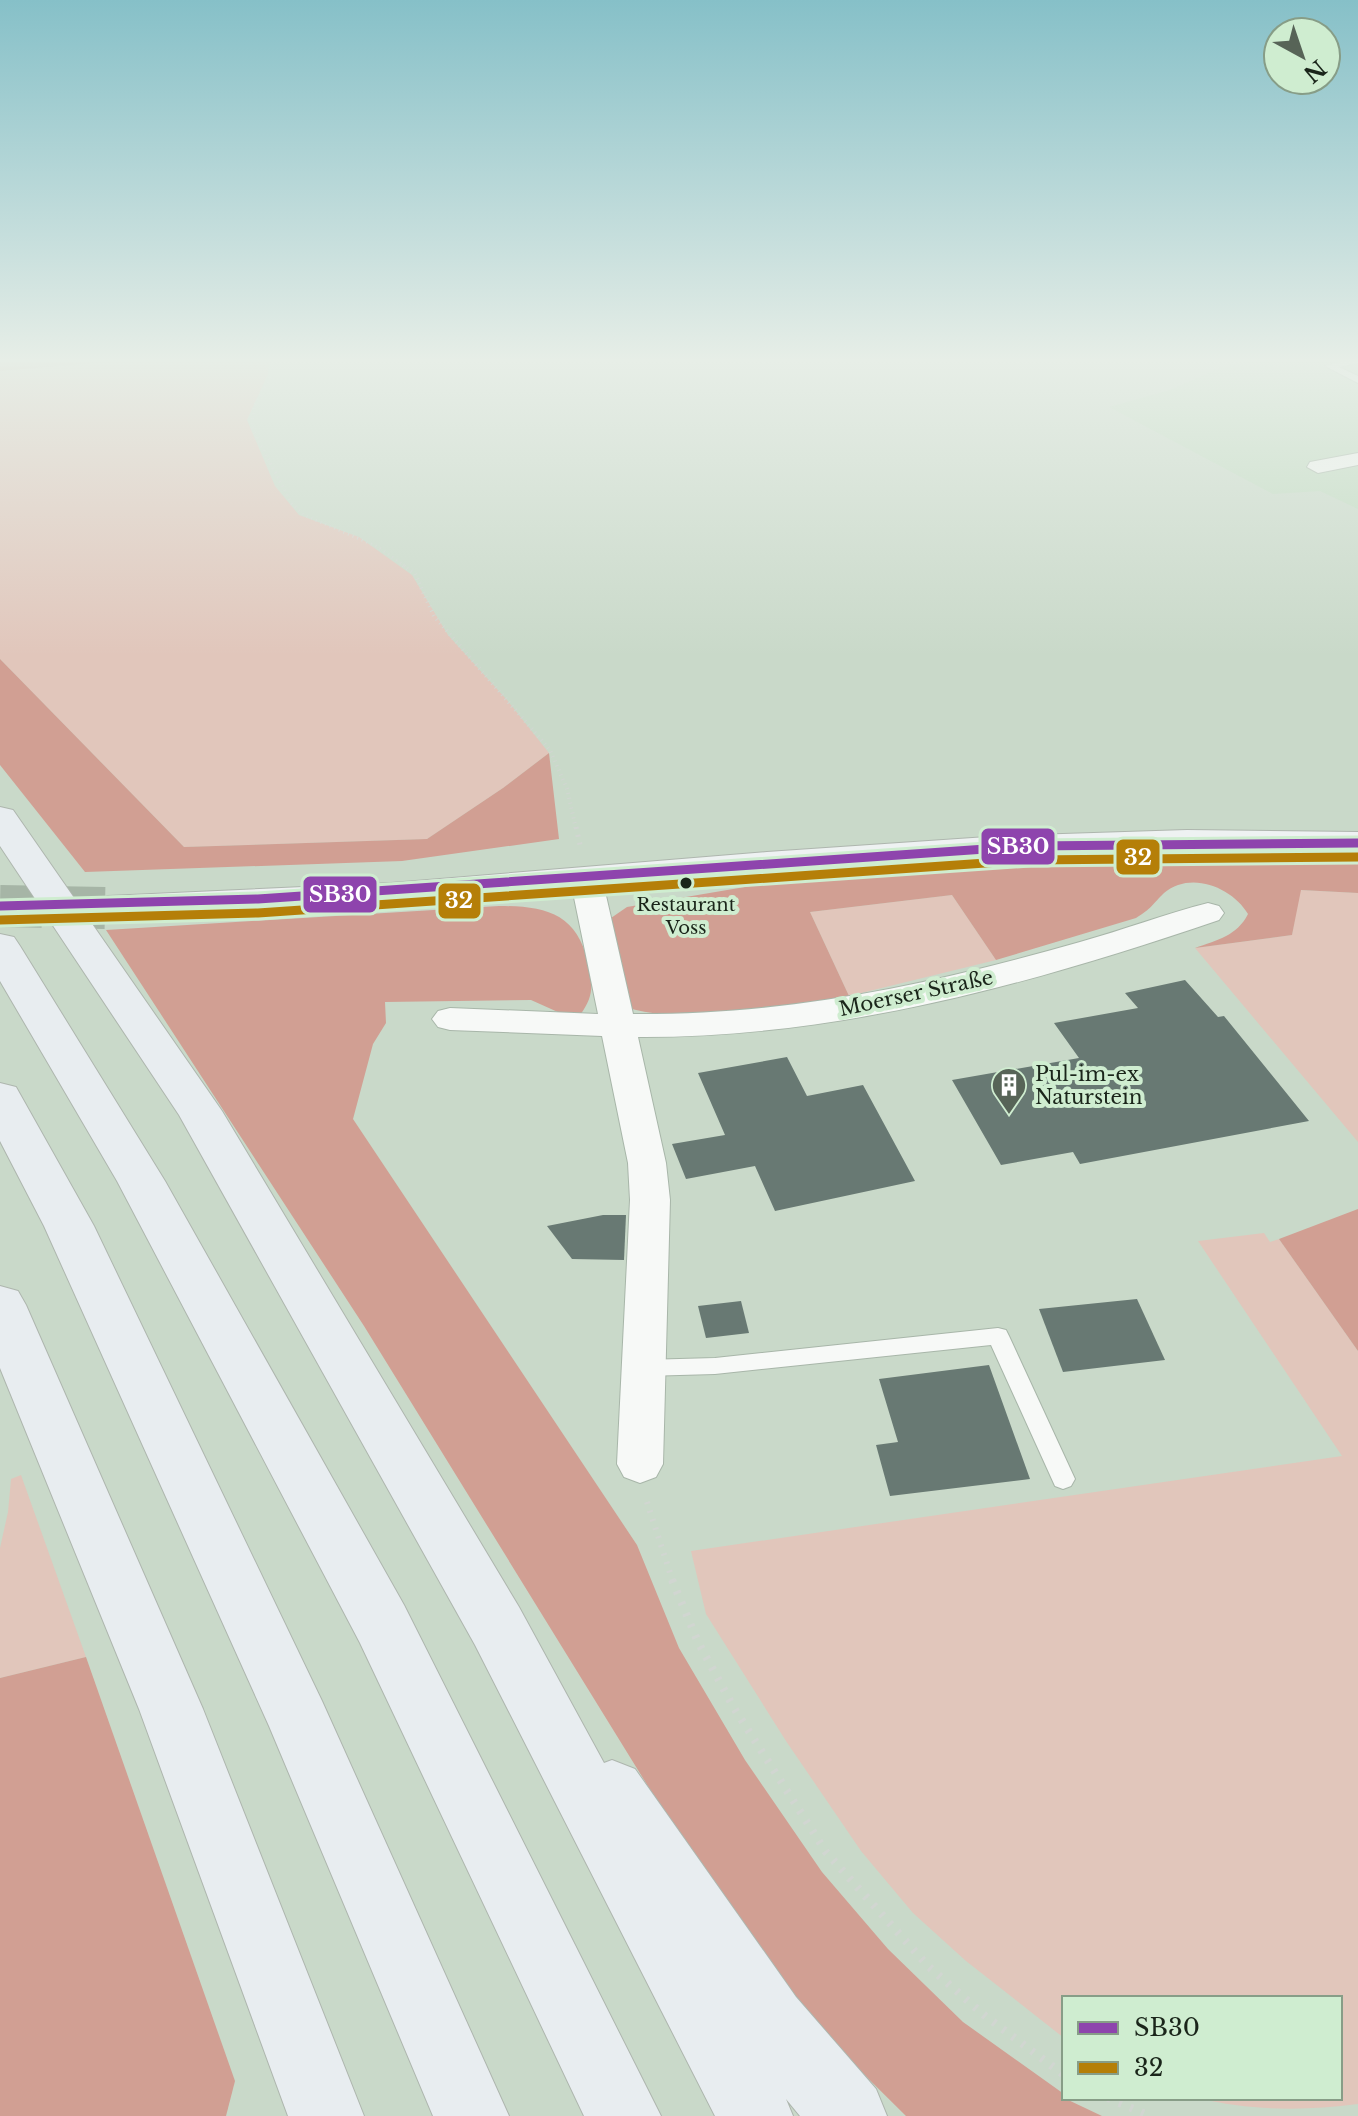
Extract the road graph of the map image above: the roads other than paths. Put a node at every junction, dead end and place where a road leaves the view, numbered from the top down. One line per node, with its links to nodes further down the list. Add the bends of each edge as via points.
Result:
1 (1358, 459): 2 (street)
2 (1318, 467)
3 (0, 818): 16 (highway, via 199,1111)
4 (1358, 843): 5 (main road, via 1187,841)
5 (583, 860): 6 (main road, via 391,895); 10 (street)
6 (108, 908)
7 (1208, 913): 10 (street, Moerser Straße, via 1015,971 856,1008 709,1025)
8 (0, 946): 19 (highway, via 141,1181 382,1624)
9 (450, 1019): 10 (street, Moerser Straße)
10 (616, 1026): 13 (street, via 647,1163 650,1200)
11 (0, 1098): 18 (highway, via 69,1226 299,1722)
12 (0, 1305): 17 (highway, via 171,1709)
13 (642, 1368): 14 (street); 15 (lane, via 715,1366 998,1336)
14 (640, 1464)
15 (1063, 1479)
16 (497, 1626): 20 (highway); 21 (highway, via 770,2023)
17 (326, 2116)
18 (471, 2116)
19 (623, 2116)
20 (755, 2116)
21 (849, 2116)

